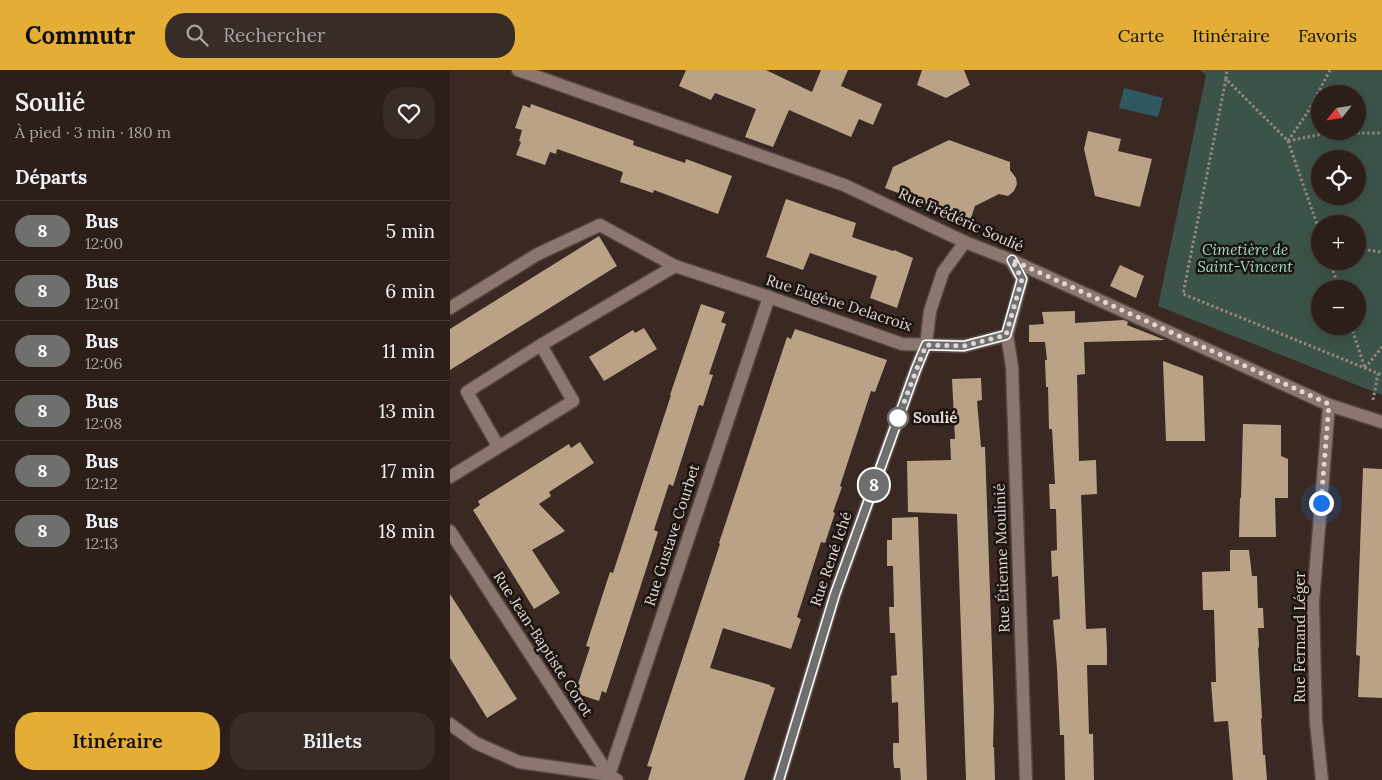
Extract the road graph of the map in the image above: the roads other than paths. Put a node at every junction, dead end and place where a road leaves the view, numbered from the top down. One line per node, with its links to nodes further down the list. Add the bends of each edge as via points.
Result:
1 (518, 70): 2 (street, Rue Frédéric Soulié, via 844,185)
2 (965, 242): 3 (street, Rue Frédéric Soulié); 9 (street, Rue René Iché, via 943,272 930,310)
3 (1012, 260): 7 (street, via 1022,279); 10 (street, Rue Frédéric Soulié)
4 (675, 266): 5 (street, Rue Eugène Delacroix); 6 (street, Rue Eugène Delacroix, via 600,224 538,254); 8 (street)
5 (769, 297): 9 (street, Rue Eugène Delacroix, via 902,344); 16 (street, Rue Gustave Courbet)
6 (450, 308)
7 (1006, 335): 9 (street, Rue Eugène Delacroix, via 964,346); 18 (street, Rue Étienne Moulinié, via 1012,367)
8 (541, 345): 12 (street, via 467,392); 12 (street, via 573,401)
9 (926, 345): 17 (street, Rue René Iché, via 835,594)
10 (1329, 404): 11 (street, Rue Frédéric Soulié); 19 (street, Rue Fernand Léger, via 1313,602 1316,723)
11 (1376, 420)
12 (498, 446): 13 (street)
13 (450, 476)
14 (450, 531): 16 (street, Rue Jean-Baptiste Corot)
15 (450, 724): 16 (street, via 476,743 518,762)
16 (613, 777)
17 (779, 780)
18 (1026, 780)
19 (1322, 780)

